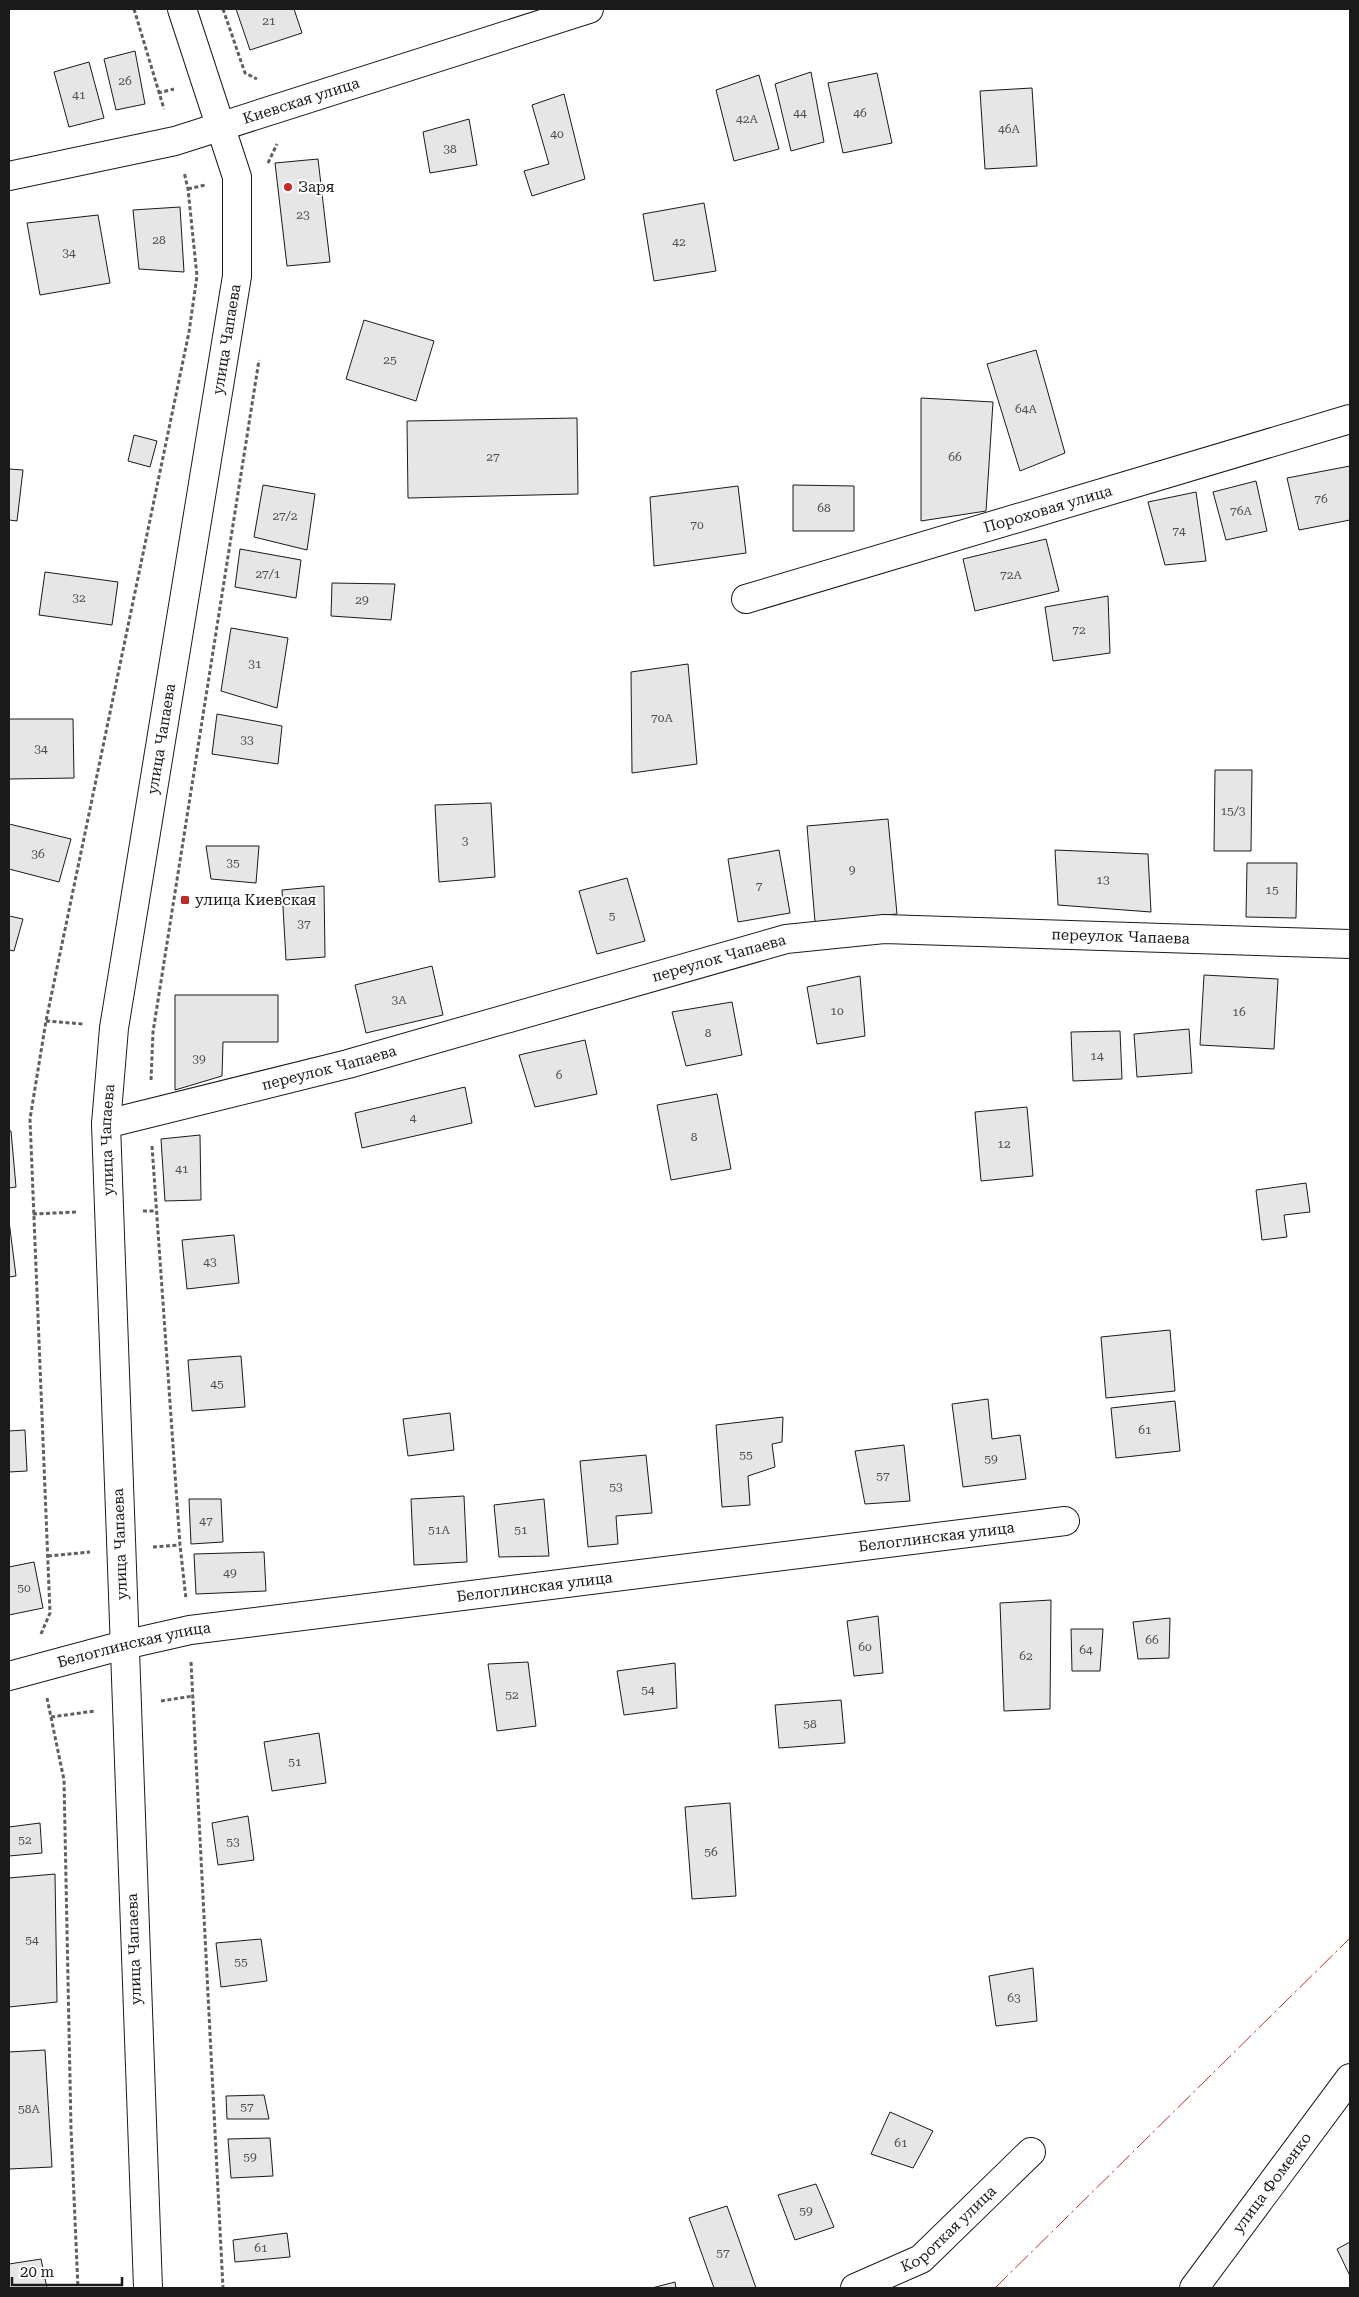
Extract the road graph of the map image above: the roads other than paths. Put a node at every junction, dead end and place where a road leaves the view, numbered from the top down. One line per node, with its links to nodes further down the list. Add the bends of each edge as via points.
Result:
1 (182, 9): 3 (street, улица Чапаева)
2 (589, 9): 3 (street, Киевская улица)
3 (221, 128): 4 (street, Киевская улица, via 175,141); 8 (street, улица Чапаева, via 237,177 237,276 114,1028)
4 (9, 176)
5 (1350, 419): 6 (street, Пороховая улица)
6 (746, 599)
7 (1350, 944): 8 (street, переулок Чапаева, via 884,928 786,939 348,1064)
8 (106, 1124): 10 (street, улица Чапаева)
9 (1065, 1521): 10 (street, Белоглинская улица, via 190,1630)
10 (124, 1644): 11 (street, Белоглинская улица); 14 (street, улица Чапаева)
11 (9, 1676)
12 (1350, 2078): 16 (street, улица Фоменко)
13 (1030, 2152): 15 (street, Короткая улица, via 921,2258)
14 (148, 2288)
15 (855, 2288)
16 (1194, 2288)

